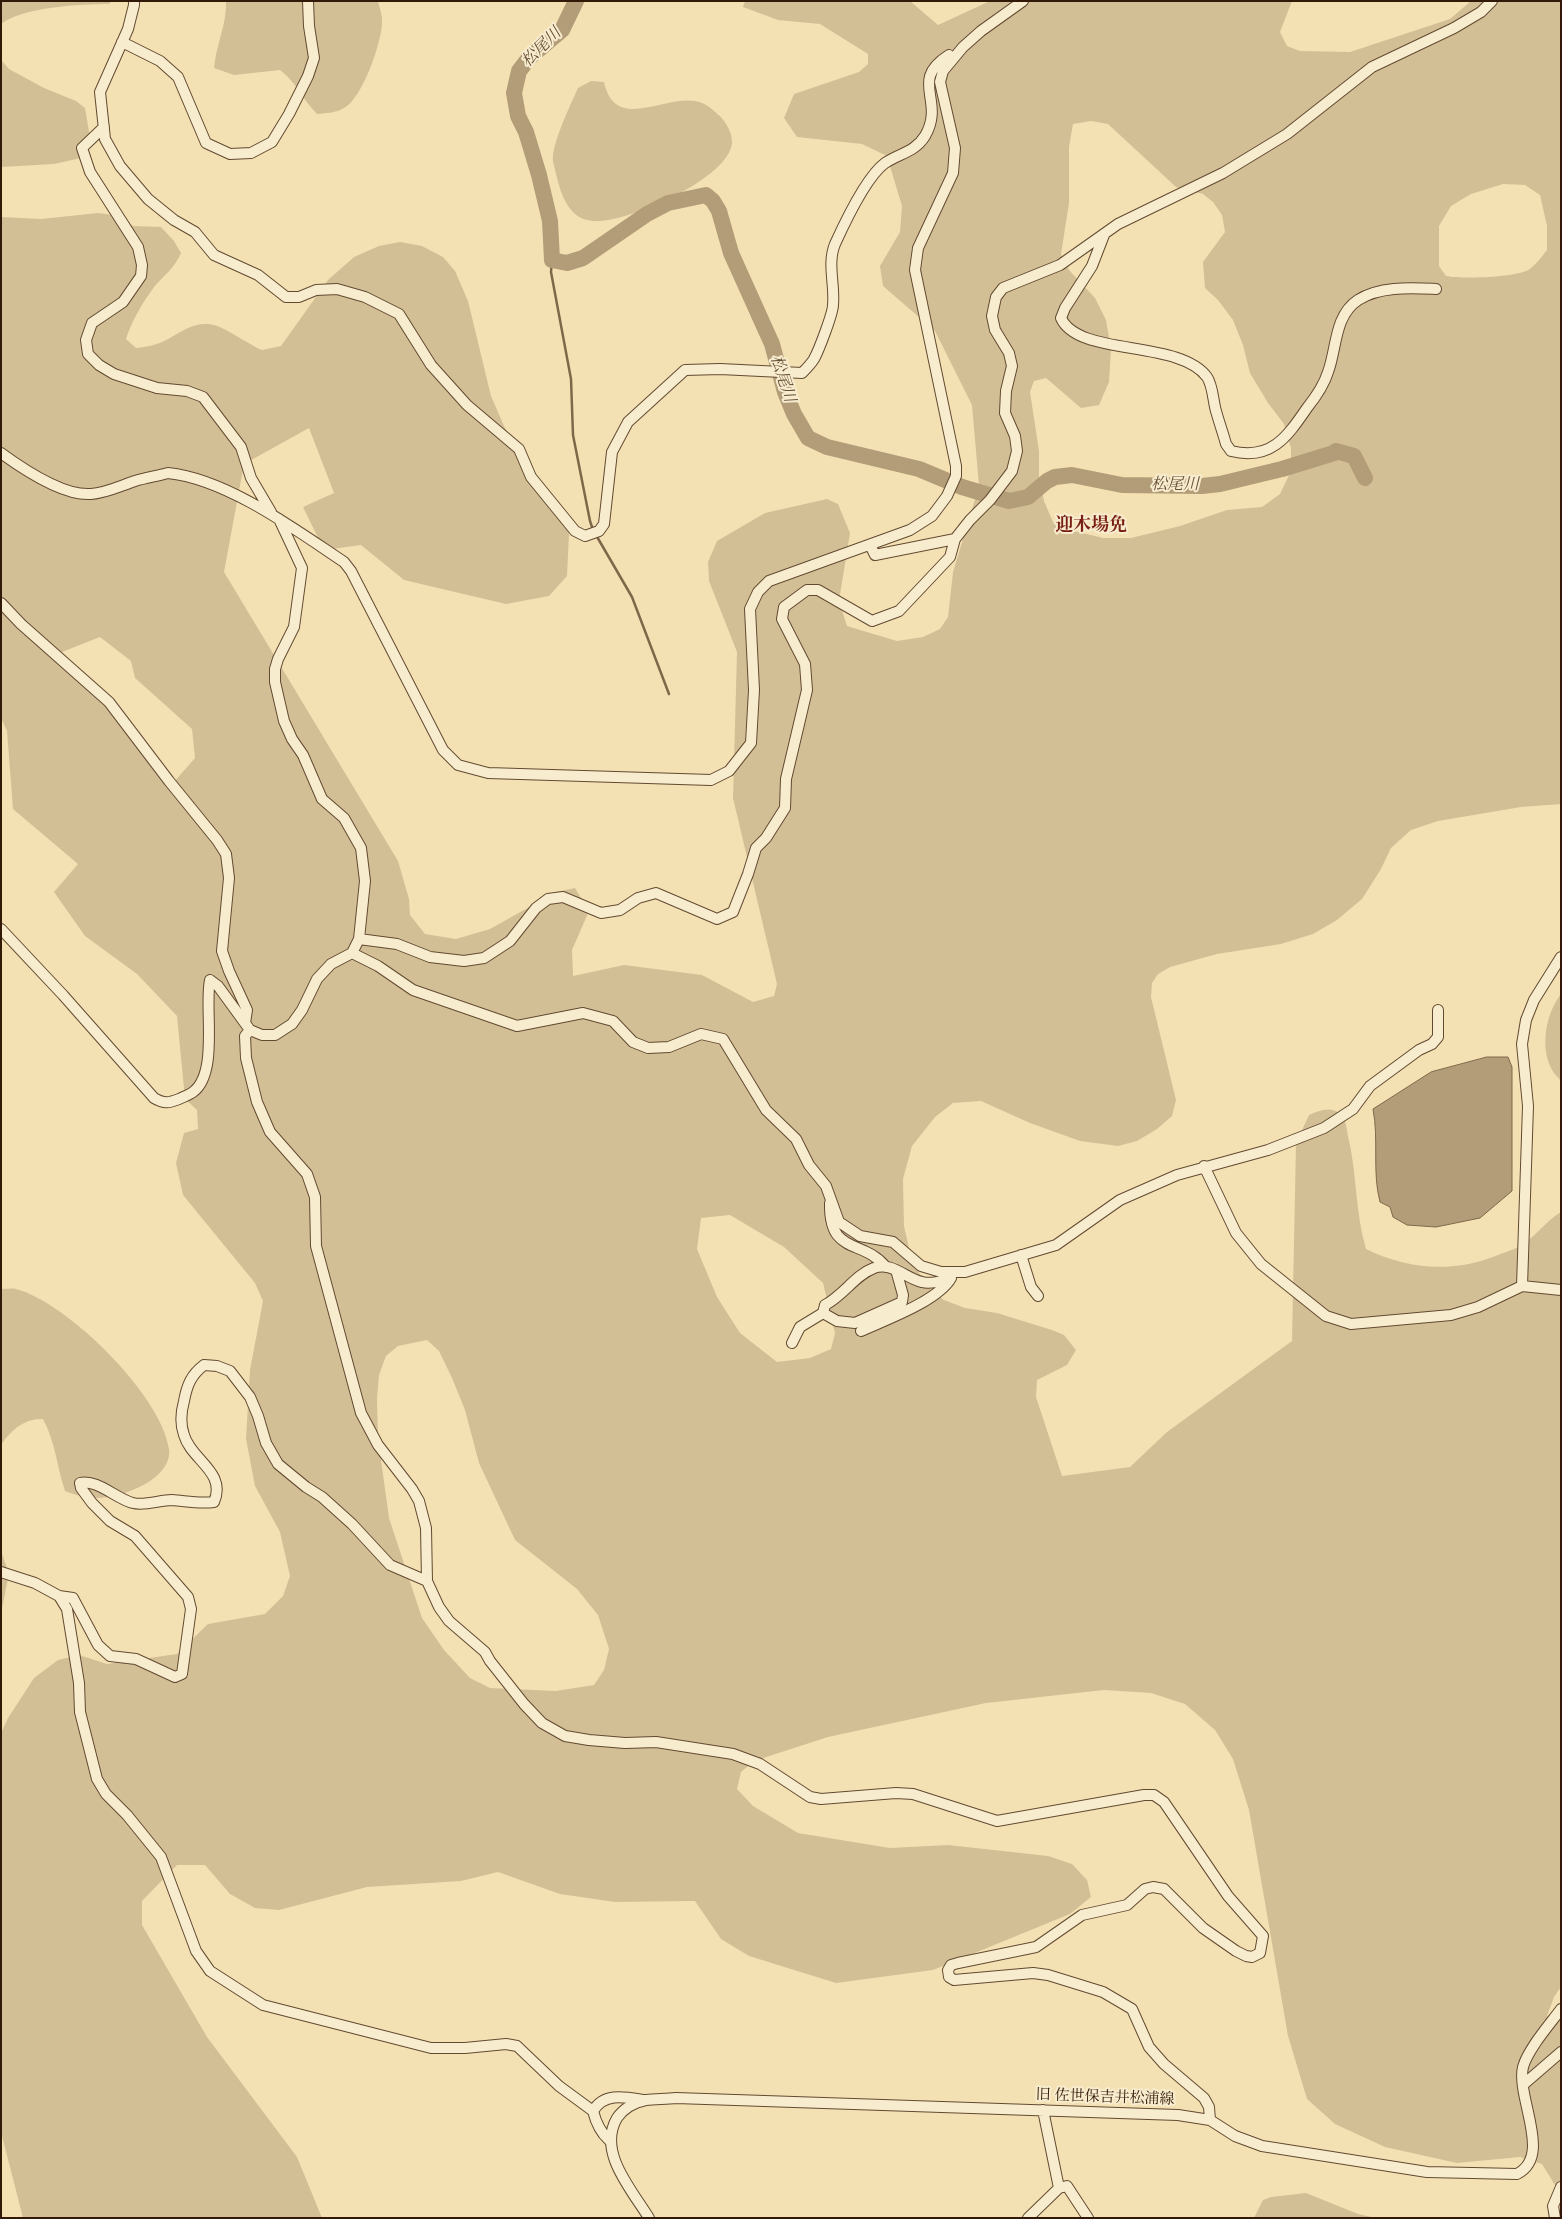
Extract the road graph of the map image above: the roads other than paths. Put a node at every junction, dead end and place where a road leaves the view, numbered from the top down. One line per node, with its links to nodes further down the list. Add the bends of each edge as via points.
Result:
1 (134, 1): 5 (street)
2 (308, 1): 5 (street, via 314,58 308,76 272,142 251,153 230,154 206,143 178,77 160,61)
3 (1023, 1): 6 (street)
4 (1492, 1): 8 (street, via 1481,12 1454,28 1372,67 1287,134 1223,174 1118,224)
5 (122, 42): 7 (street, via 100,92)
6 (963, 47): 7 (street, via 932,69 928,78 934,110 925,136 914,150 885,164 867,184 834,246 831,267 834,306 814,358 802,373 685,370 628,422 612,452 604,524 600,531 586,536 575,531 531,477 519,448 467,405 432,365 399,314 365,297 337,289 286,297 258,275 214,255 195,232 148,199 120,166 105,139); 13 (street, via 945,67 940,82 955,148 953,174 918,248 915,270 956,476 947,496 932,516 910,530)
7 (104, 127): 11 (street, via 82,148 90,172 135,242 142,265 141,276 123,302 92,323 86,340 88,354 114,374 157,388 187,391 203,397 241,447 250,478)
8 (1104, 234): 9 (street, via 1092,266 1065,308 1061,318 1064,326 1074,333 1112,345 1172,356 1198,368 1208,378 1226,444 1231,451 1244,454 1274,447 1288,436 1328,373 1341,320 1350,306 1359,299 1399,288); 12 (street, via 1060,265 1003,288 996,297 992,316 995,330 1009,352 1012,366 1005,413 1015,436 1017,451 1012,471)
9 (1436, 289)
10 (1, 453): 11 (street, via 71,492 90,494 168,473 197,479)
11 (274, 514): 13 (street, via 344,562 442,750 458,764 488,773 711,780 729,771 751,743 754,690 750,609 758,592 769,582); 16 (street, via 302,568 294,627 278,659 275,682 284,721 322,799 344,818 361,848 364,881)
12 (955, 539): 13 (street, via 875,555); 16 (street, via 950,557 899,611 882,619 872,621 818,590 807,590 784,607 782,619 805,664 807,690 786,779 785,808 756,848 732,912 717,919 656,893 638,898 620,910 601,913 563,897 548,899 536,908 510,940 484,958 464,961 430,957 397,944)
13 (870, 545)
14 (1, 603): 20 (street, via 110,702 226,854 229,878 222,951 247,1010)
15 (1, 929): 20 (street, via 148,1092 162,1103 170,1103 194,1092 201,1080 208,1060 210,1020 207,994 210,980)
16 (359, 939): 17 (street)
17 (352, 953): 20 (street, via 331,964 317,979 292,1024 275,1035 262,1035); 22 (street, via 413,990 517,1026 583,1013 614,1021 633,1042 648,1048 669,1047 701,1034 724,1039 766,1110 796,1139)
18 (1561, 957): 26 (street, via 1534,1000 1522,1044 1528,1106)
19 (1438, 1010): 21 (street, via 1438,1037 1432,1044 1370,1086 1352,1109 1331,1124 1268,1150)
20 (248, 1027): 33 (street, via 244,1036 246,1058 257,1102 270,1132 307,1174 315,1197 316,1246 361,1413 378,1445 419,1501 426,1528)
21 (1204, 1166): 23 (street, via 1120,1200 1056,1245); 26 (street, via 1236,1233 1261,1264 1326,1316 1351,1324 1451,1315 1478,1307)
22 (830, 1197): 24 (street, via 829,1220 837,1237 879,1258); 25 (street, via 839,1222 860,1236 894,1242 921,1266)
23 (1021, 1255): 25 (street, via 966,1272); 28 (street, via 1031,1287)
24 (891, 1268): 25 (street, via 921,1282 945,1280); 29 (street, via 876,1267 860,1276 826,1306); 29 (street, via 904,1295 902,1302 855,1323 837,1321)
25 (951, 1272): 30 (street, via 951,1279 942,1290)
26 (1522, 1286): 27 (street)
27 (1561, 1290)
28 (1038, 1296)
29 (823, 1313): 31 (street, via 800,1327)
30 (861, 1331)
31 (792, 1343)
32 (1, 1572): 34 (street, via 35,1583)
33 (427, 1581): 34 (street, via 390,1565 352,1524 278,1464 266,1443 250,1398 230,1371 204,1365 187,1383 181,1420 188,1444 214,1476 218,1492 214,1502 201,1504 171,1500 134,1504 95,1485 80,1483 92,1504 110,1521 135,1536 188,1597 191,1609 182,1674 175,1677 136,1659 110,1656 98,1645 73,1598); 41 (street, via 449,1621 485,1652 542,1723 565,1736 703,1748 760,1764 810,1797 913,1794 997,1821 1154,1795 1164,1802 1228,1896 1263,1936 1260,1953 1252,1957 1236,1951 1203,1928 1164,1889 1154,1887 1145,1889 1127,1905 1082,1915 1036,1947 951,1965 949,1977 960,1980 1033,1973 1103,1992 1132,2009 1149,2047 1204,2098)
34 (59, 1596): 40 (street, via 67,1609 79,1683 80,1712 97,1779 106,1794 161,1857 196,1951 210,1971 263,2005 431,2048 517,2046 559,2086)
35 (1561, 2009): 37 (street, 旧 佐世保吉井松浦線, via 1523,2067)
36 (1561, 2052): 37 (street)
37 (1524, 2084): 41 (street, 旧 佐世保吉井松浦線, via 1534,2148 1531,2161 1525,2170 1517,2174 1427,2172 1262,2146 1235,2136)
38 (645, 2100): 39 (street, 旧 佐世保吉井松浦線, via 676,2098); 40 (street, via 613,2097 597,2104); 42 (street, 旧 佐世保吉井松浦線, via 620,2114 613,2124)
39 (1043, 2110): 41 (street, 旧 佐世保吉井松浦線, via 1170,2114); 43 (street)
40 (593, 2111): 42 (street, via 599,2130)
41 (1210, 2120)
42 (609, 2140): 45 (street, via 614,2159)
43 (1059, 2188): 46 (street); 47 (street, via 1067,2186)
44 (1561, 2188): 48 (street, via 1554,2206)
45 (649, 2218)
46 (1028, 2218)
47 (1088, 2218)
48 (1556, 2218)

